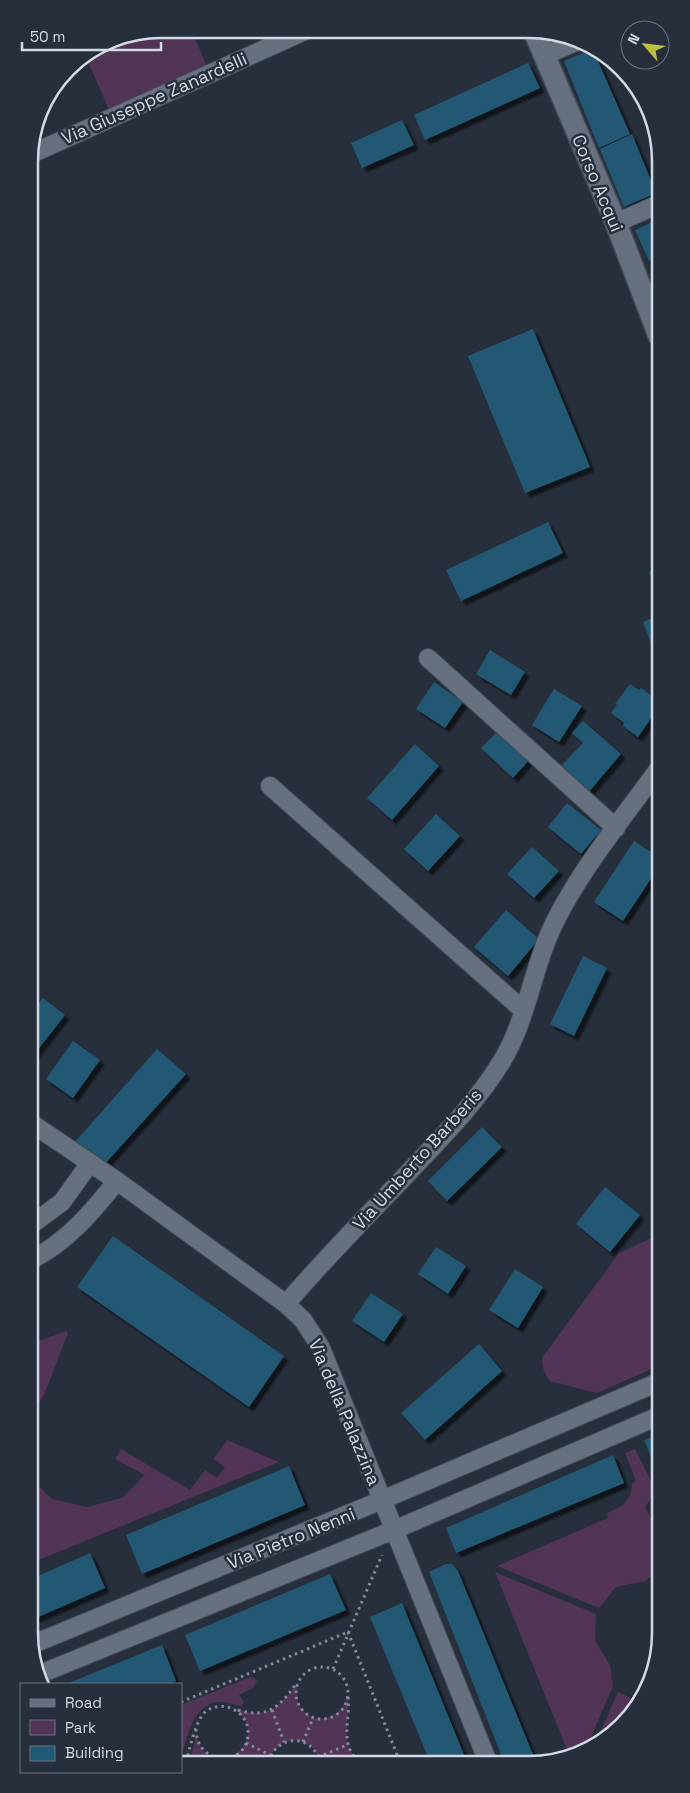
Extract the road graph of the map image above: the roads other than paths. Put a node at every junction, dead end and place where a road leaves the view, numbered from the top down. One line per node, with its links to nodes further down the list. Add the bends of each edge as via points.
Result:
1 (289, 38): 5 (street, Via Giuseppe Zanardelli)
2 (537, 38): 4 (street, Corso Acqui)
3 (570, 45): 4 (street)
4 (545, 55): 7 (street, Corso Acqui)
5 (38, 151)
6 (652, 207): 7 (street)
7 (616, 223): 8 (street, Corso Acqui)
8 (652, 318)
9 (428, 658): 12 (street)
10 (652, 778): 12 (street, Via Umberto Barberis)
11 (270, 786): 13 (street)
12 (616, 828): 13 (street, Via Umberto Barberis, via 557,918)
13 (524, 1011): 19 (street, Via Umberto Barberis, via 501,1062 462,1115 322,1261)
14 (38, 1128): 15 (street, Via della Palazzina)
15 (90, 1163): 16 (street, Via della Palazzina); 17 (street, via 62,1202)
16 (117, 1181): 18 (street, via 88,1217); 19 (street, Via della Palazzina)
17 (38, 1220)
18 (38, 1256)
19 (286, 1304): 22 (street, Via della Palazzina, via 303,1320 321,1348)
20 (652, 1385): 22 (street, Via Pietro Nenni)
21 (652, 1419): 23 (street, Via Pietro Nenni)
22 (382, 1500): 23 (street, Via della Palazzina); 24 (street, Via Pietro Nenni)
23 (394, 1530): 25 (street, Via Pietro Nenni); 26 (street, Via della Palazzina)
24 (38, 1642)
25 (44, 1672)
26 (486, 1756)

